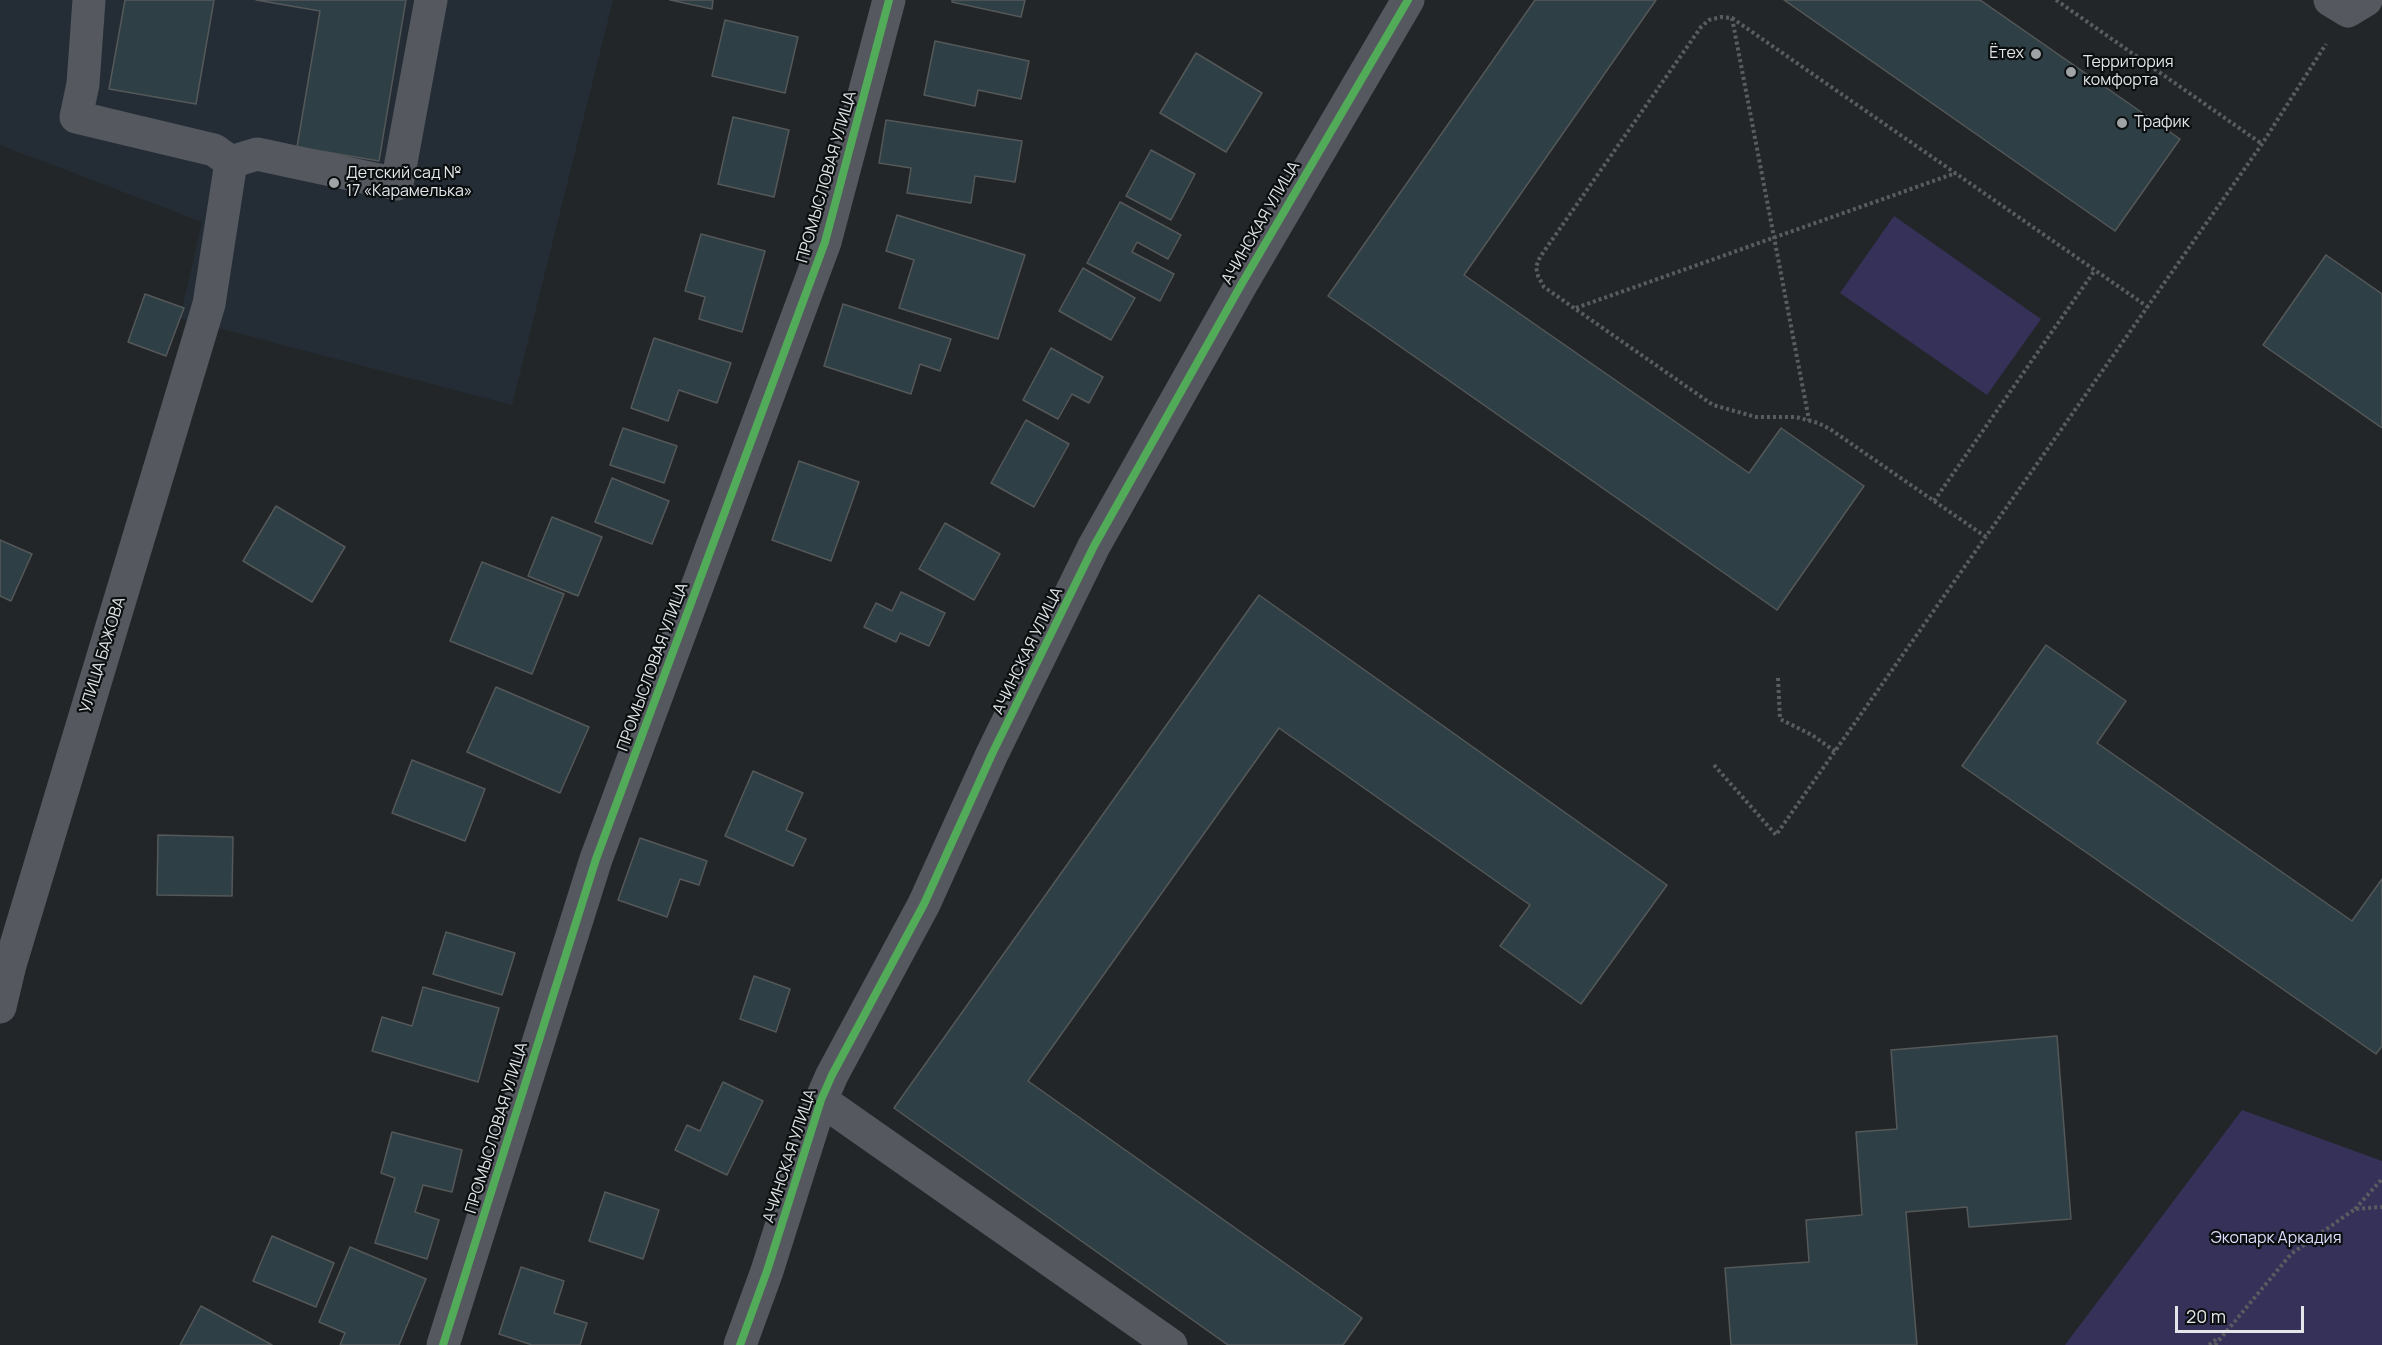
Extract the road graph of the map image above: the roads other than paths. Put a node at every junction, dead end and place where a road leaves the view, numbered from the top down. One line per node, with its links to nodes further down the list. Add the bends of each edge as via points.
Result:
1 (89, 0): 5 (street, via 83,84 76,117 214,150)
2 (431, 0): 5 (street, via 397,184 257,154)
3 (889, 0): 8 (street, ПРОМЫСЛОВАЯ УЛИЦА, via 825,242 596,859)
4 (1408, 0): 7 (street, АЧИНСКАЯ УЛИЦА, via 1094,546 924,904)
5 (231, 162): 6 (street, УЛИЦА БАЖОВА, via 209,304)
6 (0, 1007)
7 (820, 1100): 9 (street, АЧИНСКАЯ УЛИЦА); 10 (street)
8 (444, 1345)
9 (740, 1345)
10 (1171, 1345)

